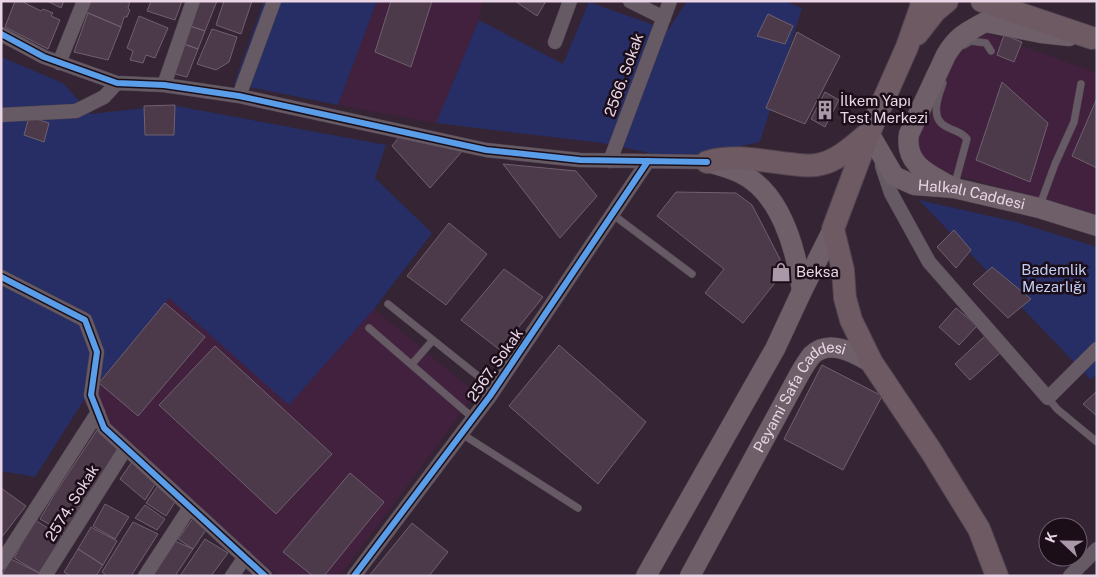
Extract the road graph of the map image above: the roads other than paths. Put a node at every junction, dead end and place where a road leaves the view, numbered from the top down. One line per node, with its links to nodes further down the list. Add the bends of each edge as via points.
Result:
1 (84, 1): 17 (street)
2 (194, 1): 20 (street)
3 (274, 1): 21 (street)
4 (570, 1): 14 (street)
5 (630, 1): 11 (street)
6 (670, 1): 11 (street, 2566. Sokak)
7 (921, 1): 15 (main road)
8 (947, 1): 15 (main road)
9 (982, 1): 13 (main road)
10 (1024, 1): 13 (main road)
11 (664, 18): 24 (street, 2566. Sokak)
12 (1, 34): 17 (street)
13 (1094, 39): 27 (main road, via 985,22 958,38 946,55 907,144 913,161 919,167)
14 (555, 42)
15 (907, 47): 23 (main road)
16 (990, 51): 27 (lane, via 986,43 971,41 960,47 948,65 936,106 938,120 945,127 961,132 967,139)
17 (59, 63): 18 (street)
18 (117, 83): 20 (street); 22 (street, via 104,97 76,111)
19 (1081, 84): 28 (lane, via 1074,122)
20 (164, 85): 21 (street)
21 (239, 96): 24 (street, via 486,150)
22 (1, 115)
23 (869, 133): 26 (main road, via 840,156 823,164 809,166 737,158); 27 (main road, Halkalı Caddesi, via 894,176 914,185); 31 (main road); 42 (street, via 891,193 929,262)
24 (610, 160): 25 (street)
25 (648, 162): 26 (street); 29 (street, 2567. Sokak)
26 (707, 162): 34 (main road, via 741,174 770,198 786,225)
27 (954, 188): 28 (main road, Halkalı Caddesi)
28 (1039, 208): 30 (main road, Halkalı Caddesi)
29 (612, 214): 32 (lane); 44 (street, 2567. Sokak)
30 (1097, 226)
31 (834, 229): 34 (main road); 39 (main road, Peyami Safa Caddesi, via 843,270 844,298)
32 (692, 274)
33 (1, 277): 43 (street, via 85,320 97,352 90,395)
34 (802, 291): 58 (main road, via 775,349)
35 (388, 304): 37 (lane)
36 (369, 328): 40 (lane)
37 (432, 340): 40 (lane); 41 (lane)
38 (1097, 349): 42 (street)
39 (872, 363): 59 (main road, Peyami Safa Caddesi, via 848,350 824,348 814,354 799,375); 60 (main road, via 979,529)
40 (412, 364): 44 (lane)
41 (488, 384)
42 (1048, 398): 46 (lane)
43 (98, 412): 47 (street, via 104,428); 52 (street)
44 (474, 418): 45 (street, 2567. Sokak)
45 (462, 434): 49 (lane); 57 (street, 2567. Sokak)
46 (1097, 442)
47 (126, 448): 48 (street); 53 (street, 2574. Sokak)
48 (190, 507): 51 (street); 54 (street)
49 (578, 508)
50 (1097, 549): 61 (street)
51 (245, 557): 55 (street); 56 (street)
52 (1, 563)
53 (47, 575)
54 (145, 576)
55 (232, 576)
56 (265, 576)
57 (354, 576)
58 (646, 576)
59 (690, 576)
60 (997, 576)
61 (1070, 576)

